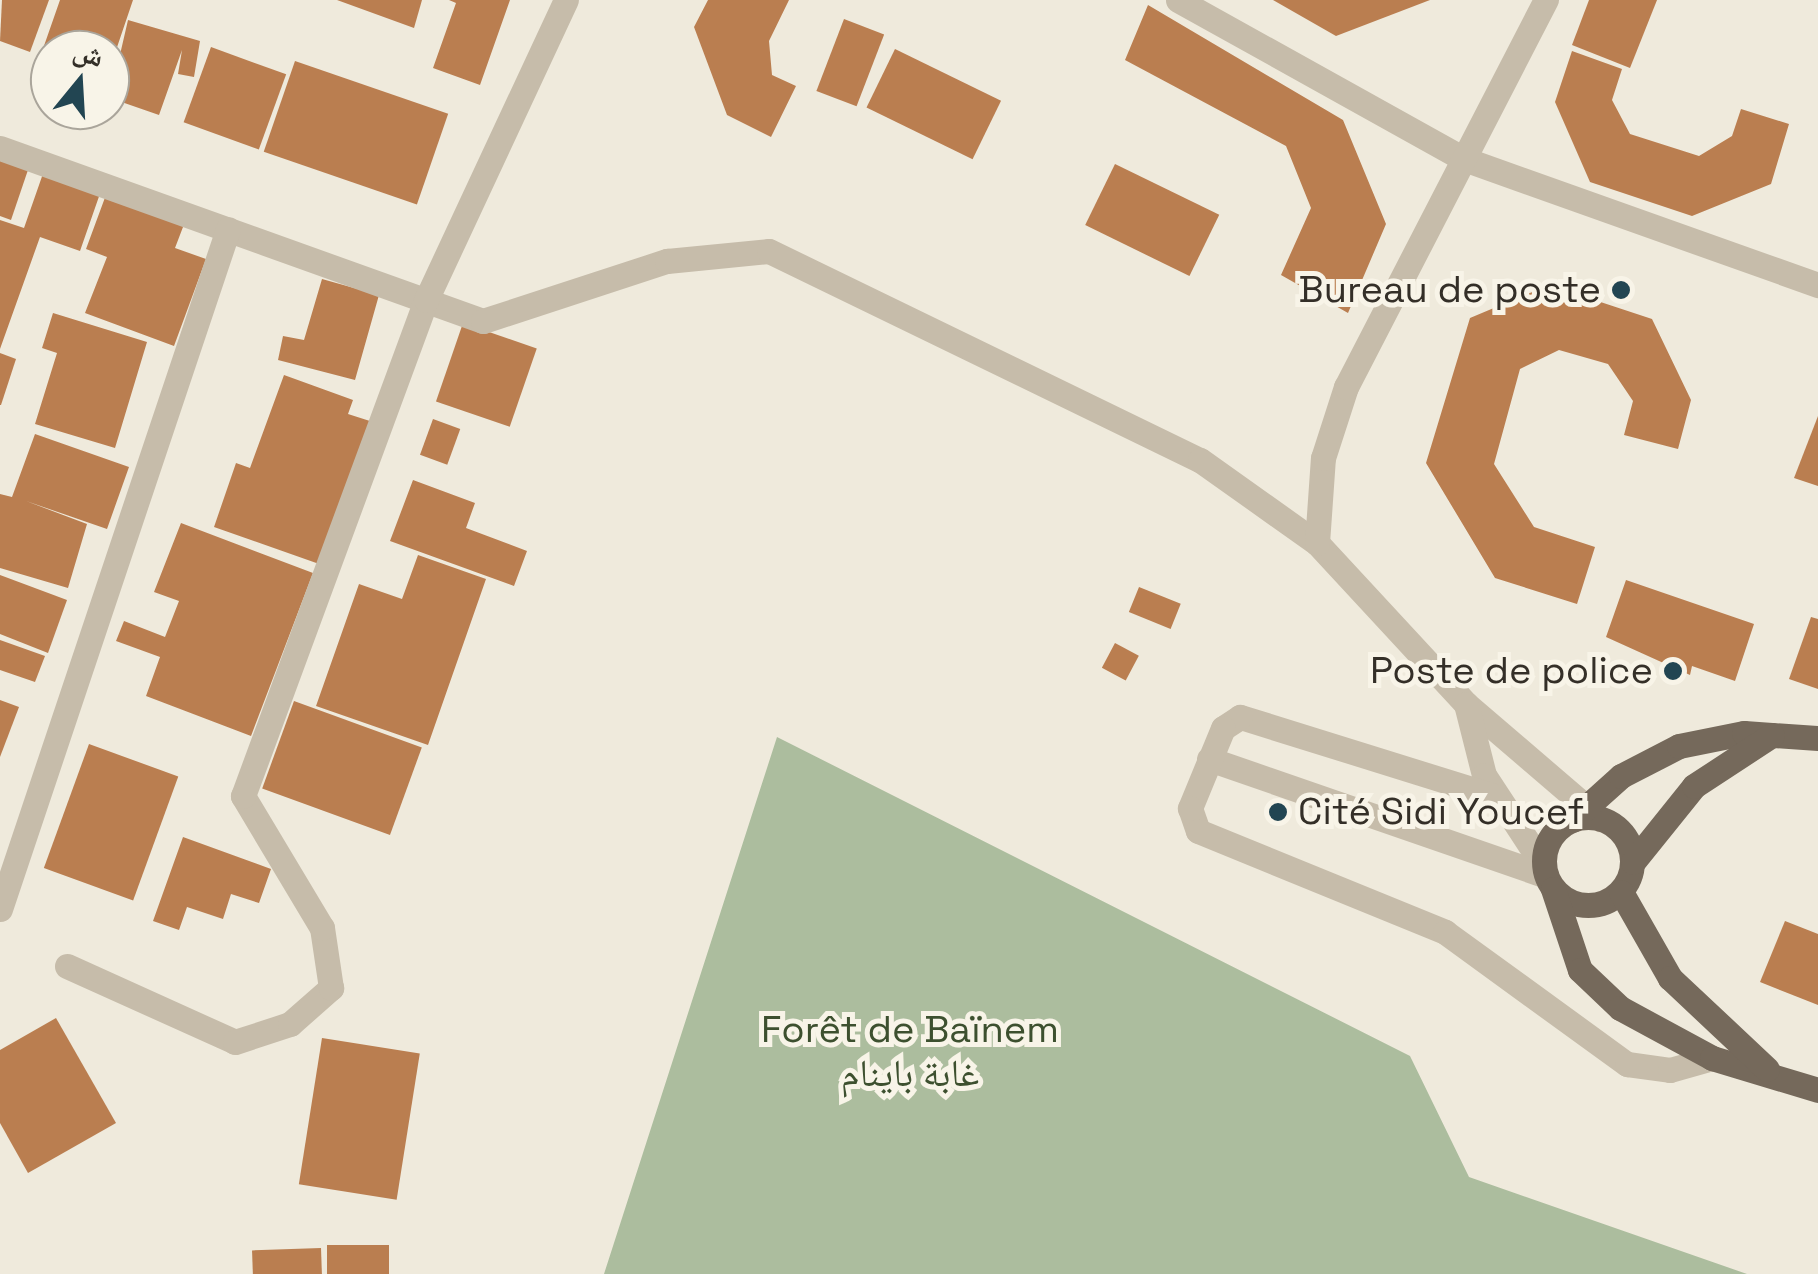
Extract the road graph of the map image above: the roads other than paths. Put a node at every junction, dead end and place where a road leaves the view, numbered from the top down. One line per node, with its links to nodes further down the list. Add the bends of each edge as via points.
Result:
1 (566, 0): 8 (street)
2 (1178, 0): 5 (street)
3 (1546, 0): 5 (street)
4 (0, 148): 6 (street)
5 (1464, 159): 7 (street); 9 (street, via 1346,387 1322,458)
6 (228, 230): 8 (street); 19 (street)
7 (1818, 285)
8 (426, 300): 9 (street, via 483,321 667,260 769,251 1200,460); 20 (street, via 243,796 322,928 331,988 290,1024 235,1042)
9 (1317, 543): 10 (street)
10 (1466, 704): 14 (street); 15 (street)
11 (1776, 732): 12 (main road); 15 (main road, via 1679,746); 16 (main road, via 1694,786)
12 (1818, 738)
13 (1209, 759): 14 (street, via 1223,728 1250,718); 17 (street); 21 (street, via 1190,808 1198,831 1419,917 1627,1064 1670,1070)
14 (1494, 796): 17 (street)
15 (1586, 814): 16 (main road, via 1624,834); 17 (main road, via 1548,842)
16 (1633, 862): 18 (main road)
17 (1547, 877): 18 (main road, via 1594,906); 21 (main road, via 1566,944 1598,990)
18 (1621, 892): 22 (main road, via 1681,990)
19 (0, 909)
20 (67, 966)
21 (1712, 1058): 22 (main road)
22 (1780, 1078): 23 (main road)
23 (1818, 1090)

